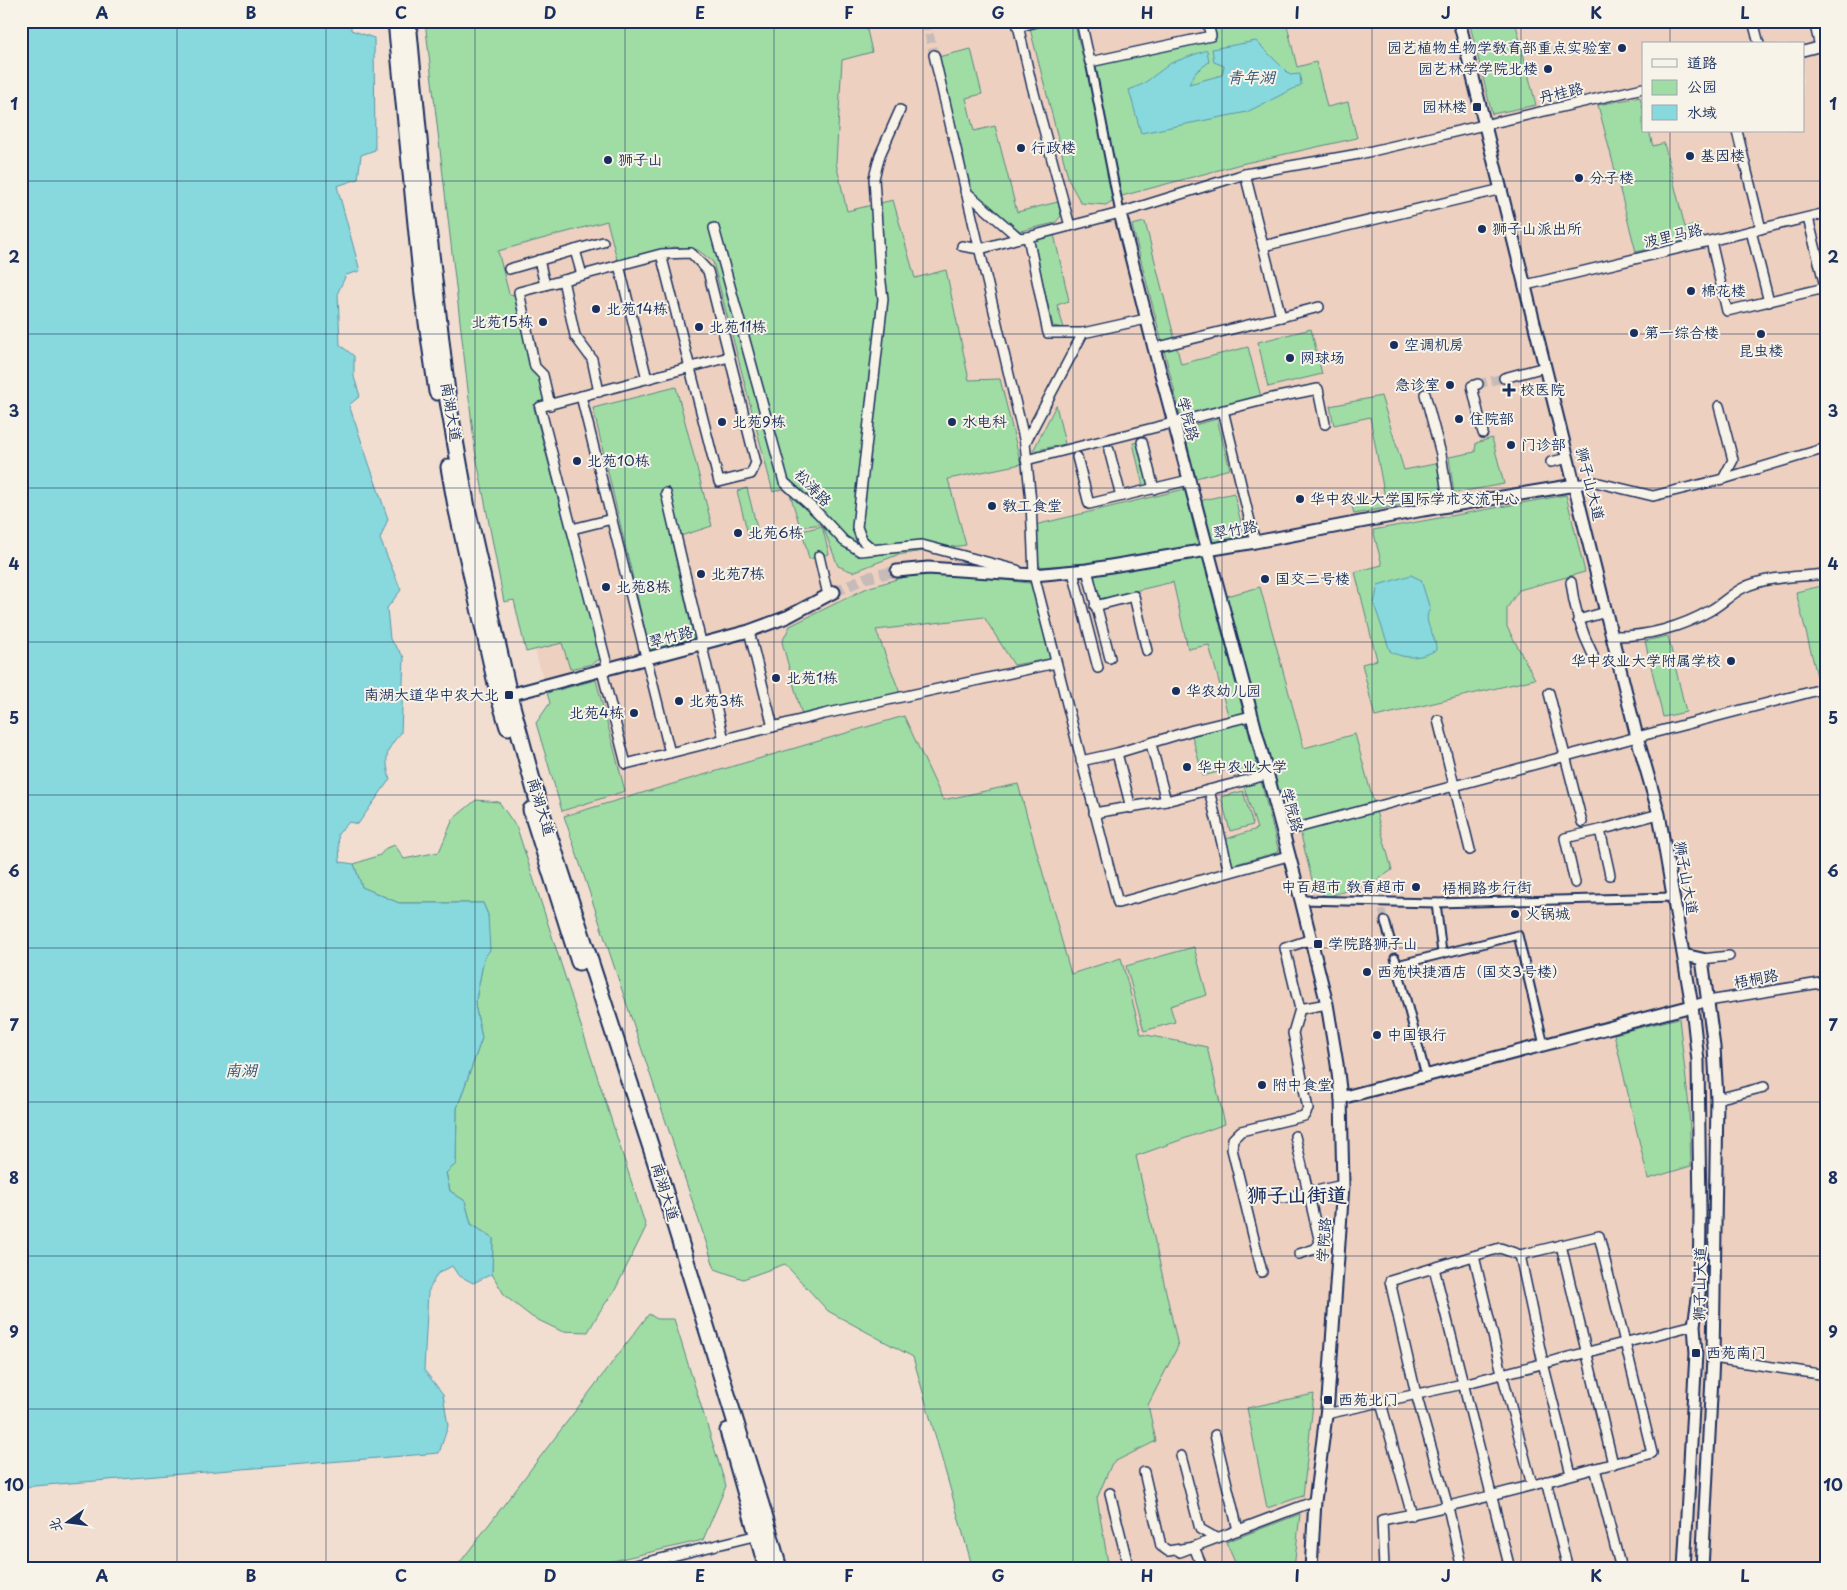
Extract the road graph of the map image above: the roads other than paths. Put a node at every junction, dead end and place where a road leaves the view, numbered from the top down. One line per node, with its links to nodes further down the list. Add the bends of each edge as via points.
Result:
1 (396, 21): 192 (main road, 南湖大道, via 434,376 456,506 499,697 540,843 702,1338)
2 (408, 21): 109 (main road, 南湖大道, via 448,401 467,508)
3 (1040, 21): 9 (street)
4 (1081, 21): 14 (street)
5 (1207, 21): 14 (street, via 1211,36)
6 (1460, 21): 17 (street, 狮子山大道)
7 (1753, 21): 10 (street)
8 (1814, 21): 11 (street)
9 (1017, 24): 25 (street)
10 (1758, 42)
11 (1823, 46): 12 (street)
12 (1804, 51)
13 (934, 55): 21 (street)
14 (1090, 62): 22 (street)
15 (1642, 88): 17 (street, 丹桂路)
16 (900, 110): 84 (street, via 880,155 874,178 883,299 857,527 862,540)
17 (1486, 125): 19 (street, 丹桂路, via 1359,154); 20 (street, 狮子山大道)
18 (1737, 132): 27 (street)
19 (1245, 174): 22 (street, 丹桂路); 33 (street)
20 (1502, 190): 33 (street); 43 (street, 狮子山大道)
21 (965, 191): 29 (street); 34 (street)
22 (1120, 213): 25 (street); 48 (street, 学院路)
23 (1826, 213): 24 (street, 波里马路)
24 (1808, 218): 27 (street, 波里马路); 44 (street)
25 (1070, 226): 29 (street)
26 (714, 228): 84 (street, 松涛路, via 784,482 844,541 860,551)
27 (1761, 229): 28 (street, 波里马路)
28 (1751, 232): 30 (street, 波里马路); 45 (street)
29 (1023, 238): 34 (street); 49 (street, via 1048,333)
30 (1711, 241): 43 (street, 波里马路); 45 (street, via 1727,311)
31 (604, 242): 35 (street)
32 (962, 246): 34 (street)
33 (1263, 246): 47 (street)
34 (980, 249): 67 (street)
35 (575, 250): 37 (street); 40 (street)
36 (661, 254): 38 (street); 51 (street, via 691,253 708,271); 53 (street)
37 (539, 260): 39 (street); 42 (street)
38 (619, 265): 40 (street); 55 (street)
39 (509, 269)
40 (582, 275): 41 (street)
41 (563, 280): 42 (street); 57 (street, via 575,336 592,359)
42 (545, 285): 60 (street, via 519,292 535,367 543,375)
43 (1526, 285): 52 (street, 狮子山大道)
44 (1826, 289): 45 (street)
45 (1769, 302)
46 (1319, 307): 47 (street)
47 (1281, 317): 50 (street)
48 (1146, 319): 49 (street); 50 (street, 学院路)
49 (1083, 333): 67 (street)
50 (1154, 348): 63 (street, 学院路)
51 (729, 357): 53 (street); 53 (street, via 756,463 750,474 718,482)
52 (1545, 367): 54 (street); 71 (street, 狮子山大道)
53 (689, 368): 55 (street)
54 (1504, 378)
55 (647, 379): 57 (street)
56 (1478, 384): 65 (street, via 1472,386)
57 (599, 392): 59 (street)
58 (1425, 394): 80 (street, via 1442,454)
59 (581, 396): 60 (street); 81 (street)
60 (550, 405): 82 (street, via 540,407)
61 (1719, 406): 74 (street, via 1733,460)
62 (1223, 410): 63 (street); 64 (street, via 1318,389); 83 (street)
63 (1174, 423): 72 (street); 75 (street, 学院路)
64 (1325, 424)
65 (1483, 432)
66 (1142, 442): 77 (street)
67 (1025, 443): 72 (street)
68 (1826, 448): 74 (street)
69 (1109, 450): 79 (street)
70 (1077, 457): 79 (street, via 1089,504)
71 (1568, 458): 73 (street); 76 (street, 狮子山大道)
72 (1026, 460): 91 (street)
73 (1550, 462)
74 (1722, 479): 76 (street, via 1653,496 1595,482)
75 (1189, 480): 77 (street); 85 (street, 学院路)
76 (1575, 485): 80 (street, 翠竹路); 95 (street, 狮子山大道)
77 (1154, 489): 79 (street)
78 (666, 493): 99 (street)
79 (1121, 496)
80 (1449, 506): 83 (street, 翠竹路)
81 (612, 519): 82 (street); 103 (street)
82 (572, 529): 106 (street)
83 (1255, 542): 85 (street, 翠竹路)
84 (873, 550): 91 (street, 松涛路, via 922,545)
85 (1207, 550): 87 (street, 翠竹路); 110 (street, 学院路)
86 (819, 556): 93 (street)
87 (1086, 570): 89 (street, 翠竹路); 94 (street)
88 (897, 571): 91 (street, 翠竹路, via 928,568)
89 (1073, 572): 91 (street, 翠竹路); 105 (street)
90 (1826, 574): 98 (street, via 1758,582 1742,588 1711,610 1671,628)
91 (1034, 575): 104 (street)
92 (1570, 582): 96 (street)
93 (831, 594): 97 (street, 翠竹路, via 787,617)
94 (1095, 606): 100 (street, via 1134,596); 102 (street)
95 (1606, 612): 96 (street); 98 (street, 狮子山大道)
96 (1578, 620): 101 (street)
97 (749, 631): 99 (street, 翠竹路); 112 (street)
98 (1612, 636): 113 (street, 狮子山大道)
99 (701, 644): 103 (street, 翠竹路); 114 (street)
100 (1147, 651)
101 (1592, 655)
102 (1110, 658)
103 (647, 659): 106 (street, 翠竹路); 116 (street)
104 (1056, 663): 112 (street); 119 (street)
105 (1098, 668)
106 (605, 670): 109 (street, 翠竹路); 116 (street, via 626,764)
107 (1826, 688): 113 (street)
108 (1549, 693): 118 (street)
109 (509, 694): 198 (main road, 南湖大道, via 537,798 655,1160)
110 (1251, 716): 115 (street); 120 (street, 学院路)
111 (1438, 720): 121 (street)
112 (773, 727): 114 (street)
113 (1637, 737): 118 (street); 126 (street, 狮子山大道)
114 (724, 740): 116 (street)
115 (1151, 744): 117 (street); 123 (street)
116 (670, 753)
117 (1117, 754): 119 (street); 124 (street)
118 (1566, 757): 121 (street); 127 (street)
119 (1081, 761): 125 (street)
120 (1267, 775): 122 (street); 129 (street, 学院路)
121 (1455, 786): 129 (street); 130 (street)
122 (1209, 790): 123 (street); 132 (street)
123 (1166, 801): 124 (street)
124 (1131, 808): 125 (street)
125 (1094, 813): 132 (street, via 1118,903)
126 (1659, 814): 128 (street); 135 (street, 狮子山大道)
127 (1582, 822)
128 (1600, 830): 133 (street); 134 (street, via 1565,838)
129 (1282, 832): 131 (street, 学院路)
130 (1470, 850)
131 (1288, 856): 132 (street); 136 (street, 学院路)
132 (1229, 872)
133 (1610, 875)
134 (1575, 883)
135 (1674, 897): 138 (street, 梧桐路步行街); 144 (street, 狮子山大道)
136 (1301, 900): 137 (street, 梧桐路步行街); 141 (street, 学院路)
137 (1379, 901): 138 (street, 梧桐路步行街); 139 (street)
138 (1436, 903): 143 (street)
139 (1382, 910)
140 (1385, 921): 142 (street)
141 (1309, 940): 149 (street, 学院路); 151 (street, via 1285,948)
142 (1392, 943)
143 (1442, 953): 152 (street, via 1518,936); 153 (street, via 1396,962)
144 (1684, 955): 146 (street); 150 (street, 狮子山大道)
145 (1729, 956): 146 (street)
146 (1702, 959): 148 (street, 狮子山大道)
147 (1826, 982): 148 (street, 梧桐路)
148 (1708, 1001): 150 (street, 梧桐路); 156 (street, 狮子山大道)
149 (1326, 1004): 151 (street); 155 (street, 学院路)
150 (1692, 1006): 152 (street); 167 (street, 狮子山大道, via 1698,1061 1700,1213 1699,1293)
151 (1300, 1009): 166 (street, via 1293,1033 1308,1109 1304,1116 1241,1131 1232,1149)
152 (1544, 1044): 153 (street)
153 (1426, 1076): 155 (street)
154 (1764, 1087): 156 (street)
155 (1342, 1098): 158 (street, 学院路)
156 (1717, 1099): 170 (street, 狮子山大道)
157 (1295, 1136): 159 (street)
158 (1342, 1185): 159 (street); 177 (street, 学院路)
159 (1309, 1192): 160 (street); 162 (street, via 1320,1242 1315,1249)
160 (1284, 1198)
161 (1561, 1245): 163 (street); 168 (street, via 1598,1236); 169 (street)
162 (1299, 1254)
163 (1520, 1255): 164 (street, via 1500,1248); 171 (street)
164 (1474, 1256): 165 (street); 172 (street)
165 (1434, 1268): 174 (street); 175 (street, via 1390,1281)
166 (1262, 1272)
167 (1694, 1325): 168 (street); 209 (street, 狮子山大道, via 1696,1353)
168 (1623, 1342): 169 (street); 180 (street, via 1652,1454)
169 (1585, 1352): 171 (street); 180 (street)
170 (1713, 1358): 173 (street); 210 (street, 狮子山大道)
171 (1543, 1363): 172 (street); 183 (street)
172 (1502, 1373): 174 (street); 185 (street)
173 (1826, 1375)
174 (1463, 1384): 175 (street); 187 (street)
175 (1416, 1394): 176 (street); 189 (street)
176 (1381, 1403): 177 (street); 190 (street)
177 (1326, 1414): 188 (street, 学院路)
178 (1215, 1435): 191 (street)
179 (1181, 1456): 193 (street, via 1200,1529)
180 (1613, 1464): 181 (street)
181 (1595, 1468): 183 (street); 208 (street)
182 (1144, 1472): 194 (street, via 1161,1546 1168,1551)
183 (1572, 1474): 184 (street)
184 (1546, 1481): 185 (street); 207 (street)
185 (1532, 1485): 187 (street)
186 (1110, 1492): 199 (street)
187 (1492, 1496): 189 (street); 206 (street)
188 (1316, 1501): 191 (street); 203 (street, 学院路)
189 (1448, 1507): 190 (street); 205 (street)
190 (1412, 1515): 204 (street, via 1382,1520)
191 (1238, 1530): 193 (street)
192 (758, 1535): 196 (street); 197 (main road, 南湖大道)
193 (1216, 1538): 194 (street)
194 (1194, 1547): 195 (street); 202 (street)
195 (1180, 1552)
196 (619, 1569)
197 (766, 1569)
198 (779, 1569)
199 (1129, 1569)
200 (1159, 1569): 201 (street)
201 (1164, 1569)
202 (1203, 1569)
203 (1311, 1569)
204 (1384, 1569)
205 (1462, 1569)
206 (1510, 1569)
207 (1568, 1569)
208 (1621, 1569)
209 (1684, 1569)
210 (1702, 1569)

